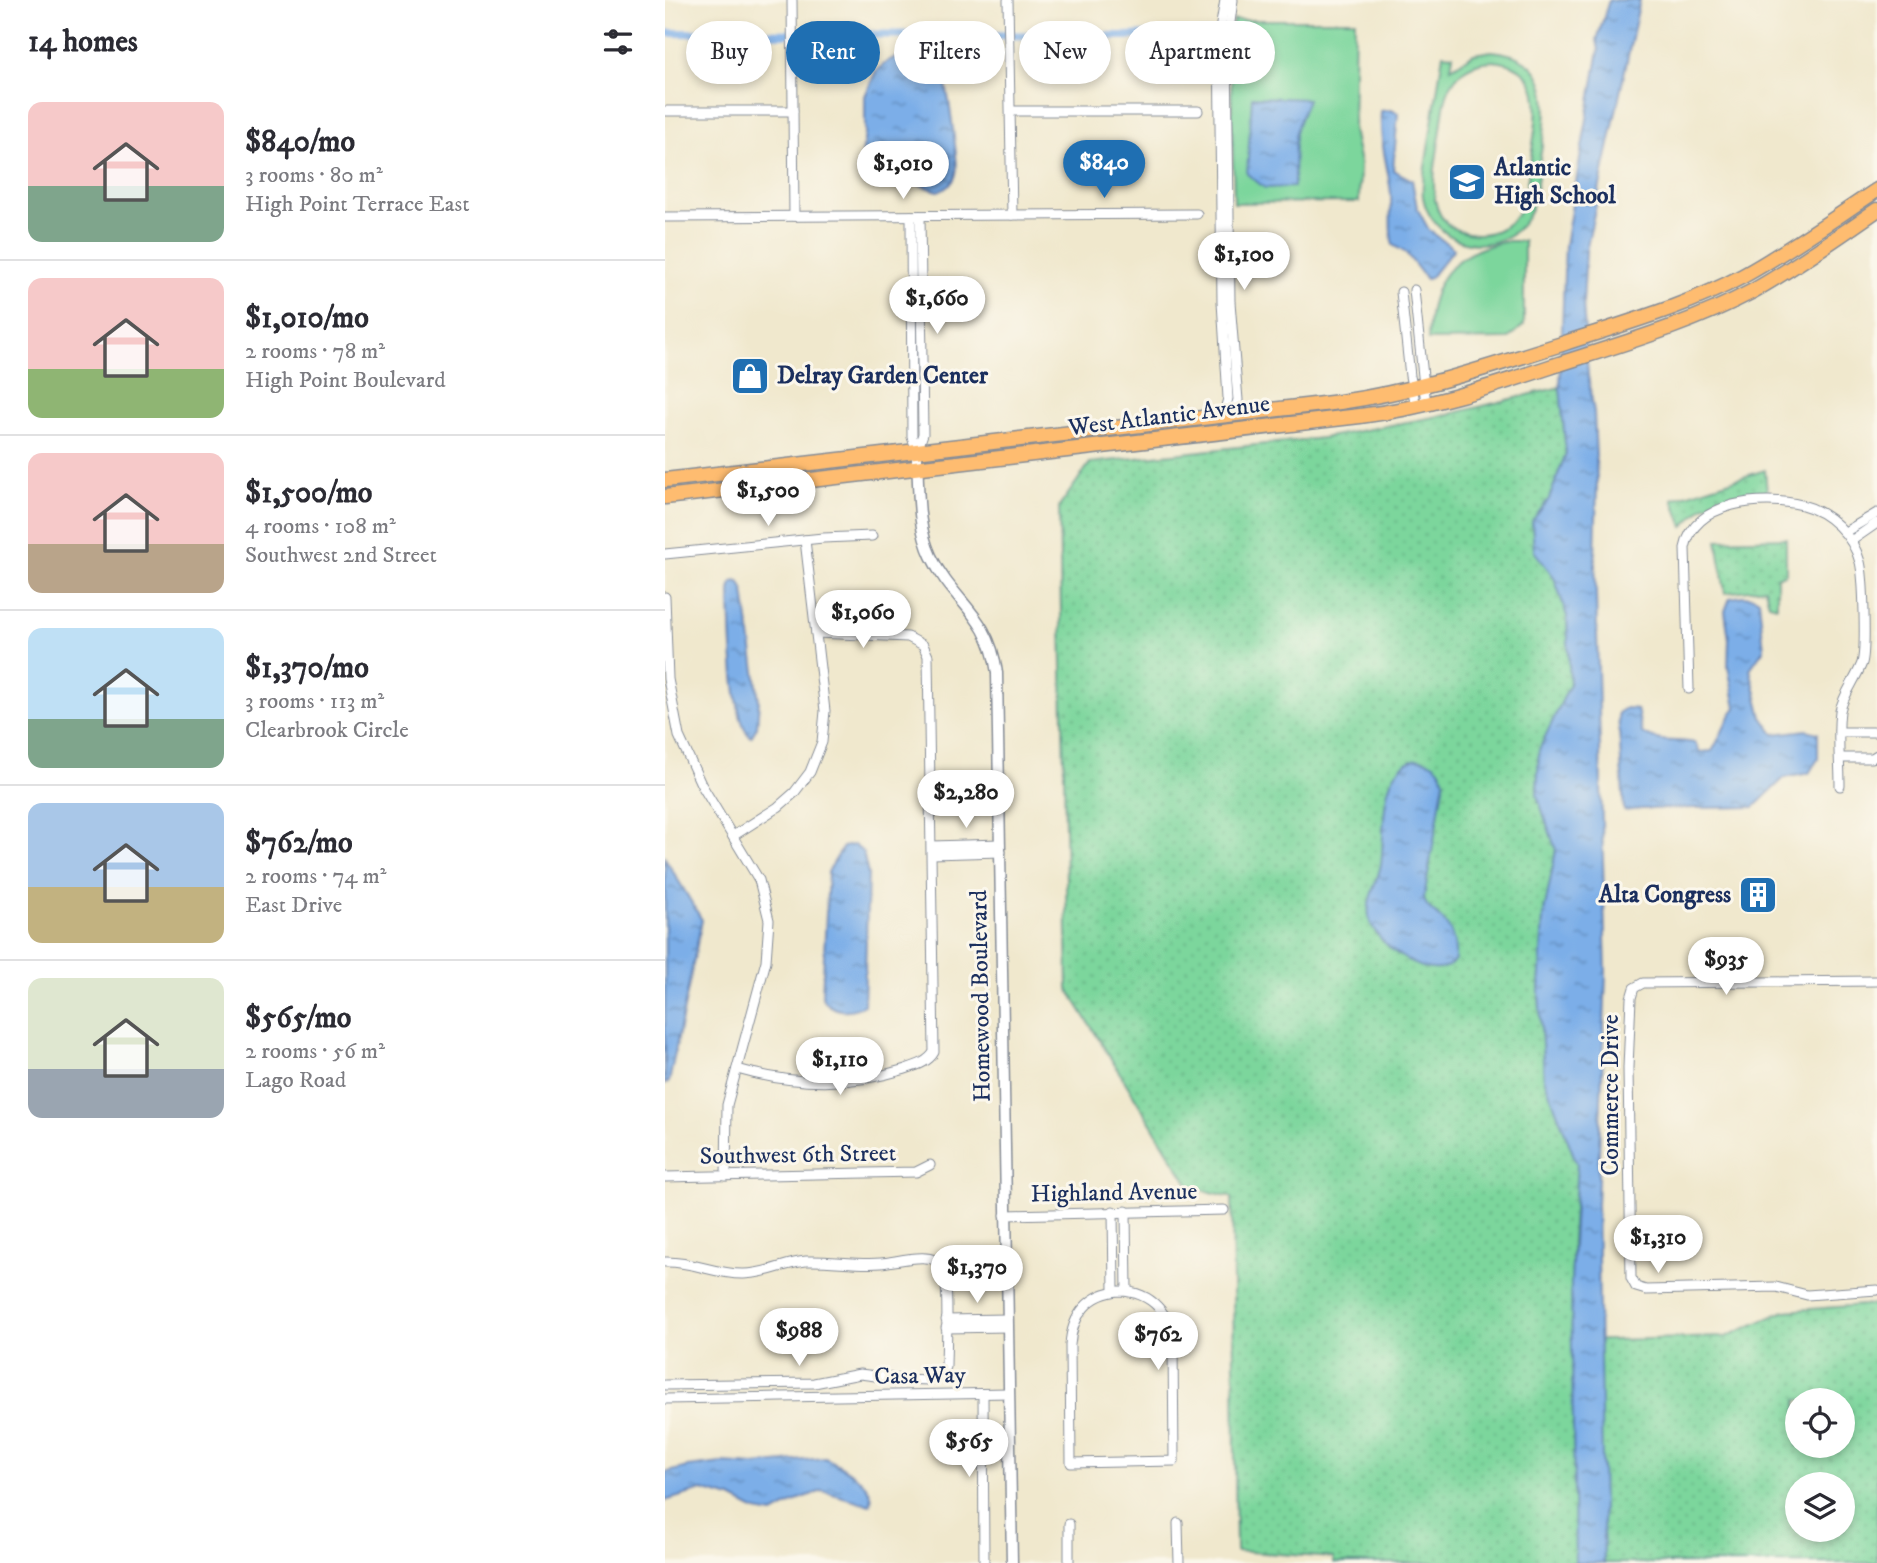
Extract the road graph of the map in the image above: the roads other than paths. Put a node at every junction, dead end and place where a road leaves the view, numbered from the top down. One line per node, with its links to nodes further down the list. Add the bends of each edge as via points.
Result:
1 (792, 0): 6 (street)
2 (1008, 0): 7 (street)
3 (1225, 0): 9 (street, via 1219,36)
4 (1233, 0): 9 (street, via 1227,36)
5 (665, 111): 6 (street)
6 (793, 111): 15 (street)
7 (1011, 111): 8 (street); 13 (street)
8 (1198, 111)
9 (1225, 163): 23 (street, via 1238,400)
10 (1877, 190): 19 (main road, West Atlantic Avenue, via 1744,275)
11 (1875, 213): 20 (main road, West Atlantic Avenue, via 1753,291)
12 (1197, 214): 13 (street)
13 (1012, 215): 16 (street)
14 (665, 216): 15 (street)
15 (795, 216): 16 (street)
16 (916, 216): 25 (street, via 912,437)
17 (1414, 290): 21 (street)
18 (1401, 292): 21 (street)
19 (1661, 312): 20 (street); 21 (main road, West Atlantic Avenue)
20 (1668, 329): 22 (main road, West Atlantic Avenue)
21 (1418, 387): 22 (street); 23 (main road, West Atlantic Avenue, via 1359,399)
22 (1421, 406): 24 (main road, West Atlantic Avenue)
23 (1229, 414): 24 (main road, via 1226,423); 25 (main road, West Atlantic Avenue)
24 (1201, 435): 26 (main road, West Atlantic Avenue)
25 (916, 451): 26 (street, Homewood Boulevard); 27 (main road, West Atlantic Avenue)
26 (917, 468): 28 (main road, West Atlantic Avenue); 45 (street, Homewood Boulevard, via 921,524 931,557 986,631 995,658)
27 (669, 479): 28 (main road)
28 (669, 497)
29 (1877, 513): 31 (street)
30 (1877, 523): 34 (street)
31 (1845, 532): 34 (street); 38 (street, via 1823,514 1780,501 1737,504 1707,514 1695,524 1685,548)
32 (872, 536): 33 (street)
33 (805, 540): 35 (street); 37 (street)
34 (1851, 541): 39 (street, via 1863,579 1864,649 1840,710)
35 (665, 554)
36 (665, 597): 44 (street, via 668,679 677,728 693,770)
37 (816, 633): 44 (street, via 825,711 815,762 787,800); 46 (street, via 913,638 926,650)
38 (1689, 689)
39 (1840, 732): 40 (street); 42 (street)
40 (1877, 732)
41 (1877, 755): 42 (street)
42 (1840, 758): 43 (street)
43 (1840, 786)
44 (733, 836): 48 (street, via 763,891 769,920 766,961)
45 (1001, 848): 46 (street); 55 (street, Homewood Boulevard)
46 (932, 850): 48 (street, via 932,1057 887,1074 844,1082 779,1080)
47 (1877, 981): 57 (street, Commerce Drive, via 1643,983 1634,988 1631,998 1628,1081 1631,1278 1636,1287 1776,1287 1807,1295)
48 (737, 1069): 50 (street, via 727,1105)
49 (930, 1166): 50 (street, Southwest 6th Street, via 916,1172)
50 (726, 1176): 51 (street, Southwest 6th Street)
51 (665, 1177)
52 (1224, 1210): 54 (street, Highland Avenue)
53 (1113, 1211): 54 (street, Highland Avenue); 55 (street, Highland Avenue); 58 (street)
54 (1126, 1211): 58 (street)
55 (1005, 1215): 59 (street, Homewood Boulevard)
56 (665, 1262): 60 (street, via 687,1262 743,1275 815,1261 860,1264 930,1258 941,1264 946,1274)
57 (1877, 1290)
58 (1120, 1291): 58 (street, via 1088,1303 1073,1326 1071,1463 1174,1461 1170,1326 1156,1304 1139,1294)
59 (1007, 1323): 60 (street); 62 (street, Homewood Boulevard)
60 (946, 1324): 61 (street, via 946,1367 930,1380 855,1374 814,1383)
61 (665, 1385)
62 (1009, 1393): 63 (street, Casa Way); 68 (street, Homewood Boulevard)
63 (983, 1394): 64 (street, Casa Way); 67 (street)
64 (665, 1399)
65 (1178, 1522): 70 (street)
66 (1069, 1524): 69 (street)
67 (984, 1563)
68 (1012, 1563)
69 (1069, 1563)
70 (1179, 1563)

